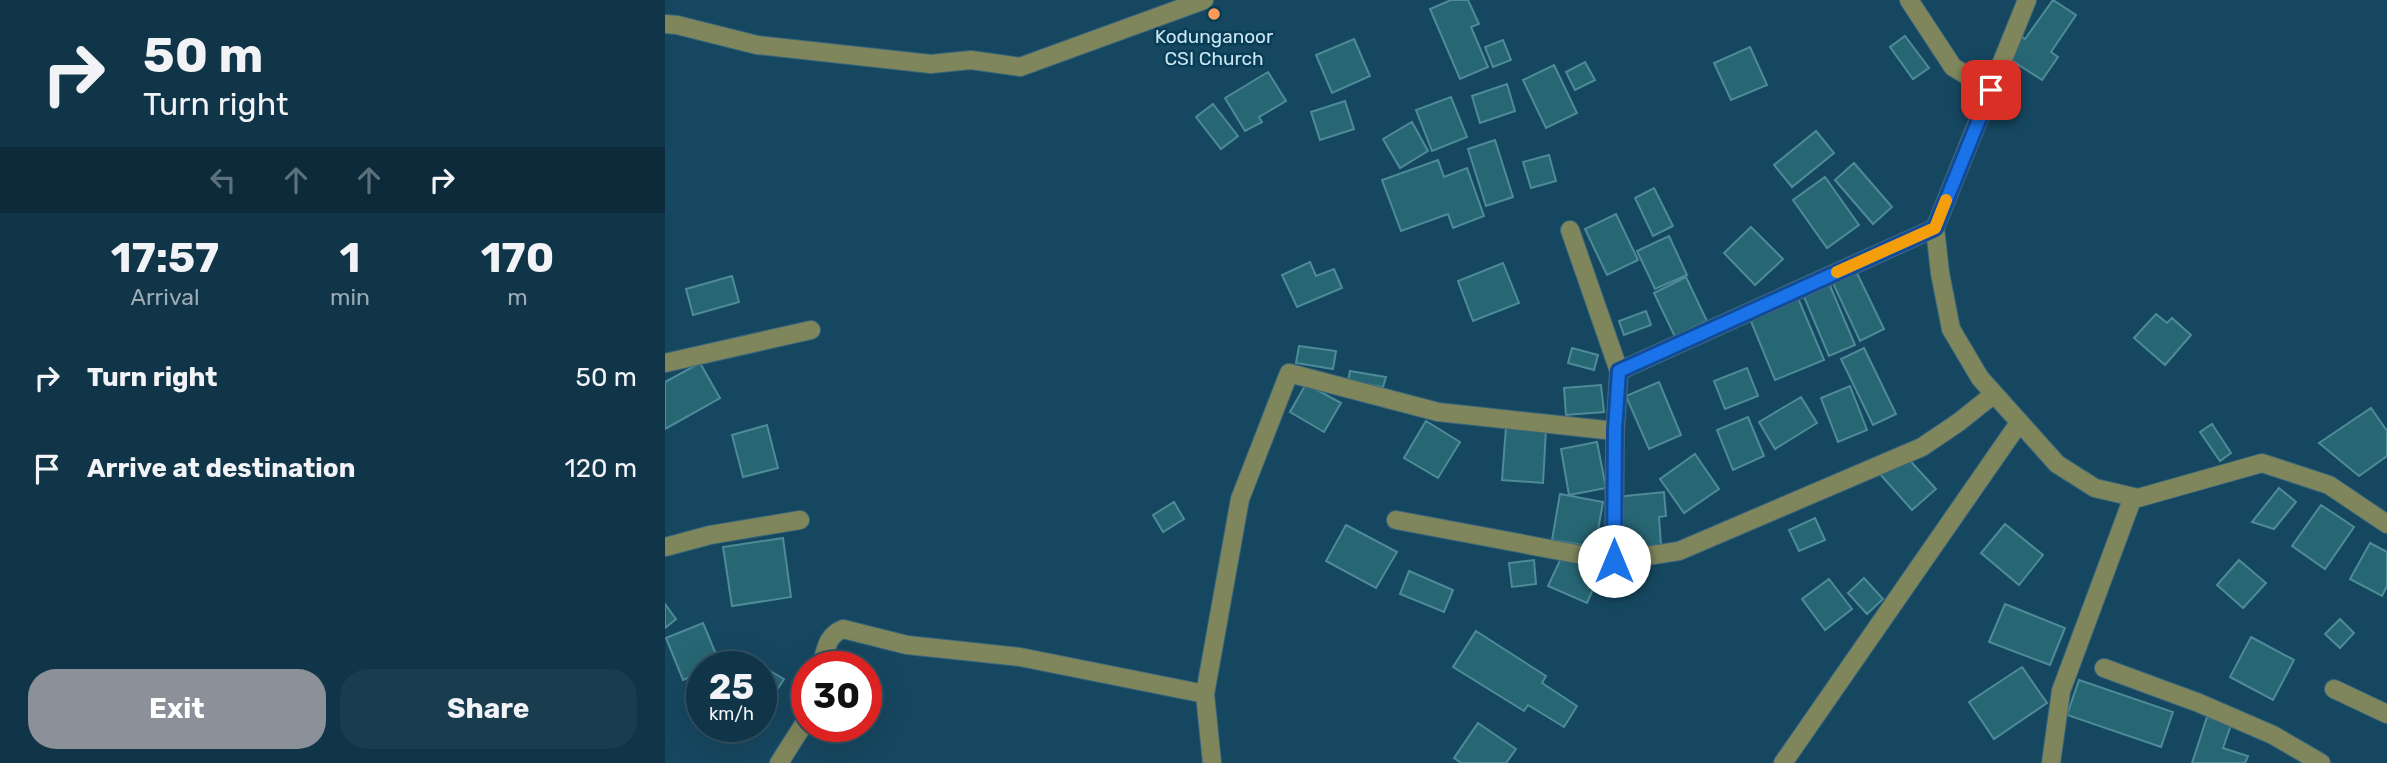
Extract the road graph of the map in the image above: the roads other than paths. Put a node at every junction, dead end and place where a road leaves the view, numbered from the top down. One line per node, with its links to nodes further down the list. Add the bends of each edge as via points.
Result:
1 (1204, 0): 4 (street, via 1020,67 971,60 931,64 757,45)
2 (1909, 0): 5 (street, via 1953,67)
3 (2027, 0): 5 (street)
4 (665, 24)
5 (1991, 90): 6 (street)
6 (1935, 228): 10 (street); 11 (street, via 1951,329)
7 (1570, 230): 10 (street)
8 (811, 330): 9 (street)
9 (665, 363)
10 (1619, 371): 13 (street)
11 (1994, 394): 12 (street); 19 (street, via 1922,447 1679,551)
12 (2019, 423): 14 (street, via 2057,464 2095,488); 28 (street)
13 (1615, 430): 19 (street); 23 (street, via 1438,412 1289,373 1240,499)
14 (2133, 497): 17 (street, via 2262,463 2329,485); 29 (street, via 2061,691)
15 (800, 520): 18 (street)
16 (1396, 520): 19 (street)
17 (2387, 524)
18 (665, 547)
19 (1614, 561)
20 (825, 651): 23 (street, via 833,633 843,629 908,645 1020,657)
21 (2104, 668): 30 (street, via 2273,735)
22 (2334, 689): 24 (street)
23 (1205, 694): 27 (street)
24 (2387, 714)
25 (792, 742): 26 (street)
26 (779, 763)
27 (1212, 763)
28 (1783, 763)
29 (2051, 763)
30 (2321, 763)

